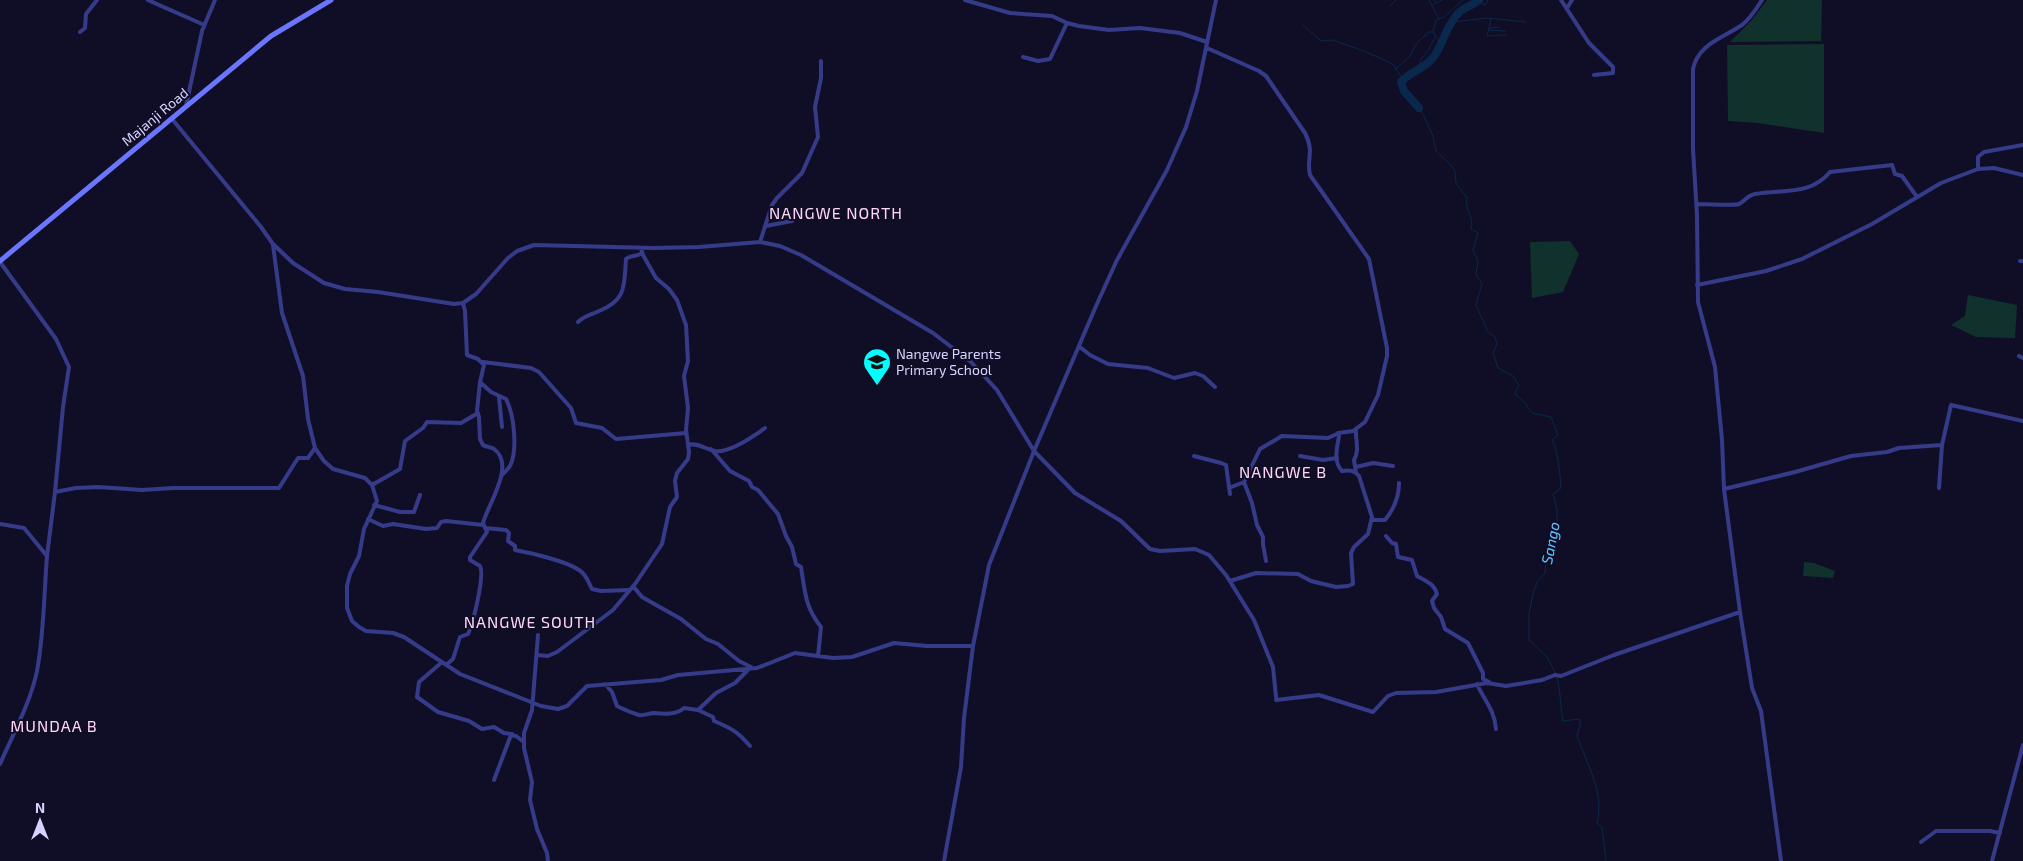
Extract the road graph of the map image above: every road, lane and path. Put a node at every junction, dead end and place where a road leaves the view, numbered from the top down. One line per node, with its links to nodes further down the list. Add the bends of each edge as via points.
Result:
1 (97, 0): 13 (street, via 86,14 85,28)
2 (148, 0): 12 (street)
3 (215, 0): 12 (street)
4 (331, 0): 19 (main road, Majanji Road, via 271,36)
5 (965, 0): 11 (street, via 1010,13 1052,16)
6 (1216, 0): 14 (street)
7 (1762, 0): 25 (street, via 1751,16 1709,44 1695,60 1693,149)
8 (1562, 1): 9 (street); 10 (street)
9 (1571, 1): 10 (street)
10 (1567, 9): 18 (street, via 1589,43 1613,67 1609,74)
11 (1067, 24): 14 (street, via 1109,30 1140,28 1180,33); 16 (street, via 1050,59 1038,61)
12 (204, 25): 19 (street)
13 (80, 32)
14 (1207, 42): 15 (street)
15 (1207, 48): 36 (street, via 1192,110 1180,143 1118,260); 45 (street, via 1259,70 1276,88 1310,143 1310,175 1369,259 1387,356 1373,406 1365,422)
16 (1023, 56)
17 (821, 61): 27 (street, via 815,107 818,137 802,173 772,205)
18 (1594, 75)
19 (186, 106): 20 (main road, Majanji Road)
20 (172, 118): 29 (street); 32 (main road, Majanji Road)
21 (2023, 145): 22 (street, via 1984,152 1978,157)
22 (1978, 169): 23 (street, via 1994,168); 24 (street, via 1941,183)
23 (2023, 175)
24 (1917, 197): 25 (street, via 1902,176 1895,174 1892,165 1830,172 1813,187 1752,194 1738,204); 33 (street, via 1802,259 1766,271)
25 (1696, 204): 33 (street)
26 (792, 221): 27 (street)
27 (766, 226): 28 (street)
28 (760, 242): 30 (street); 52 (street, via 801,255 956,350 997,390)
29 (273, 244): 34 (street, via 312,277 334,288); 50 (street, via 282,313 303,376)
30 (642, 248): 31 (street); 34 (street, via 546,244 526,247 508,258 476,294)
31 (642, 253): 35 (street, via 626,259 625,283 619,298 606,309); 46 (street, via 656,278 677,300 686,325)
32 (0, 262): 66 (street, via 56,339 68,368)
33 (1697, 285): 65 (street, via 1698,302 1715,366)
34 (463, 303): 37 (street, via 467,355)
35 (578, 322)
36 (1080, 347): 39 (street, via 1108,364 1148,368 1174,378 1195,373); 52 (street)
37 (482, 362): 38 (street); 46 (street, via 531,368 539,372 571,408 576,423 602,428 616,440)
38 (480, 382): 40 (street); 41 (street)
39 (1215, 387)
40 (499, 396): 43 (street); 59 (street, via 508,402 515,445 510,466)
41 (478, 413): 59 (street, via 481,443 494,449 501,457); 62 (street, via 461,423 427,422 404,441 400,469)
42 (2023, 421): 48 (street, via 1951,405)
43 (502, 427)
44 (766, 428): 51 (street, via 732,447)
45 (1356, 429): 47 (street); 57 (street)
46 (686, 433): 49 (street)
47 (1338, 434): 55 (street); 60 (street, via 1328,438 1282,436 1260,448)
48 (1942, 445): 64 (street); 65 (street, via 1851,456)
49 (688, 446): 51 (street, via 692,444); 78 (street, via 688,459 677,473 677,497 670,507 662,544)
50 (315, 448): 62 (street, via 333,469 366,478); 66 (street, via 308,458 298,458 279,488 142,490 98,487)
51 (711, 449): 83 (street, via 730,471 750,481 778,514 796,564 801,568 810,613 821,627)
52 (1034, 451): 77 (street, via 1075,493 1120,521 1150,549 1204,552); 81 (street, via 989,565)
53 (1194, 456): 63 (street, via 1226,466)
54 (1300, 456): 55 (street, via 1323,460)
55 (1337, 458): 58 (street, via 1342,472 1350,470)
56 (1393, 466): 57 (street, via 1373,463)
57 (1356, 467): 58 (street)
58 (1356, 474): 71 (street)
59 (502, 475): 73 (street)
60 (1244, 482): 63 (street); 76 (street, via 1263,537)
61 (1399, 483): 71 (street, via 1398,497 1390,514 1385,520)
62 (372, 485): 69 (street, via 377,501)
63 (1229, 488): 67 (street)
64 (1939, 488)
65 (1724, 489): 79 (street)
66 (55, 492): 75 (street)
67 (1230, 494)
68 (420, 495): 69 (street, via 414,512)
69 (374, 505): 70 (street)
70 (368, 519): 73 (street, via 383,526 393,524 426,529 437,528 446,521); 84 (street, via 347,586 349,615 359,628 404,637)
71 (1372, 520): 77 (street, via 1368,534 1351,553 1353,584 1336,587 1298,574 1256,572)
72 (0, 524): 75 (street, via 24,528)
73 (484, 527): 78 (street, via 506,530 508,542 515,546 515,550 579,570 592,589); 85 (street, via 487,532 470,560 480,566 482,576 472,623 468,634 460,637 454,659)
74 (1386, 536): 87 (street, via 1396,544 1398,557 1412,560 1417,576 1426,579 1436,590 1432,601 1445,629 1468,643)
75 (47, 556): 98 (street, via 42,640 36,673 30,696)
76 (1266, 561)
77 (1230, 581): 90 (street, via 1254,620 1270,658 1276,698 1319,695 1373,712 1392,694 1436,692)
78 (631, 588): 82 (street, via 613,610 557,652 548,656); 86 (street)
79 (1740, 612): 88 (street, via 1561,676 1506,686); 104 (street, via 1752,688 1761,711)
80 (538, 635): 82 (street)
81 (973, 646): 83 (street, via 894,643 852,657); 103 (street, via 960,767)
82 (537, 655): 91 (street)
83 (818, 656): 86 (street, via 788,654)
84 (442, 662): 85 (street); 94 (street, via 419,682 417,697 438,712 482,728 494,727)
85 (446, 665): 91 (street)
86 (751, 668): 89 (street); 92 (street)
87 (1484, 679): 88 (street); 90 (street)
88 (1493, 683): 90 (street)
89 (606, 684): 91 (street, via 584,688 562,708); 92 (street, via 617,706 636,714 662,715 684,708)
90 (1476, 685): 93 (street, via 1492,710)
91 (531, 703): 95 (street)
92 (698, 710): 97 (street, via 729,726)
93 (1496, 729)
94 (512, 734): 95 (street); 99 (street)
95 (524, 742): 102 (street, via 532,782 530,800)
96 (2023, 745): 100 (street)
97 (750, 746)
98 (0, 764)
99 (494, 780)
100 (2000, 833): 101 (street, via 1936,831); 105 (street)
101 (1921, 842)
102 (548, 861)
103 (944, 861)
104 (1781, 861)
105 (1992, 861)

